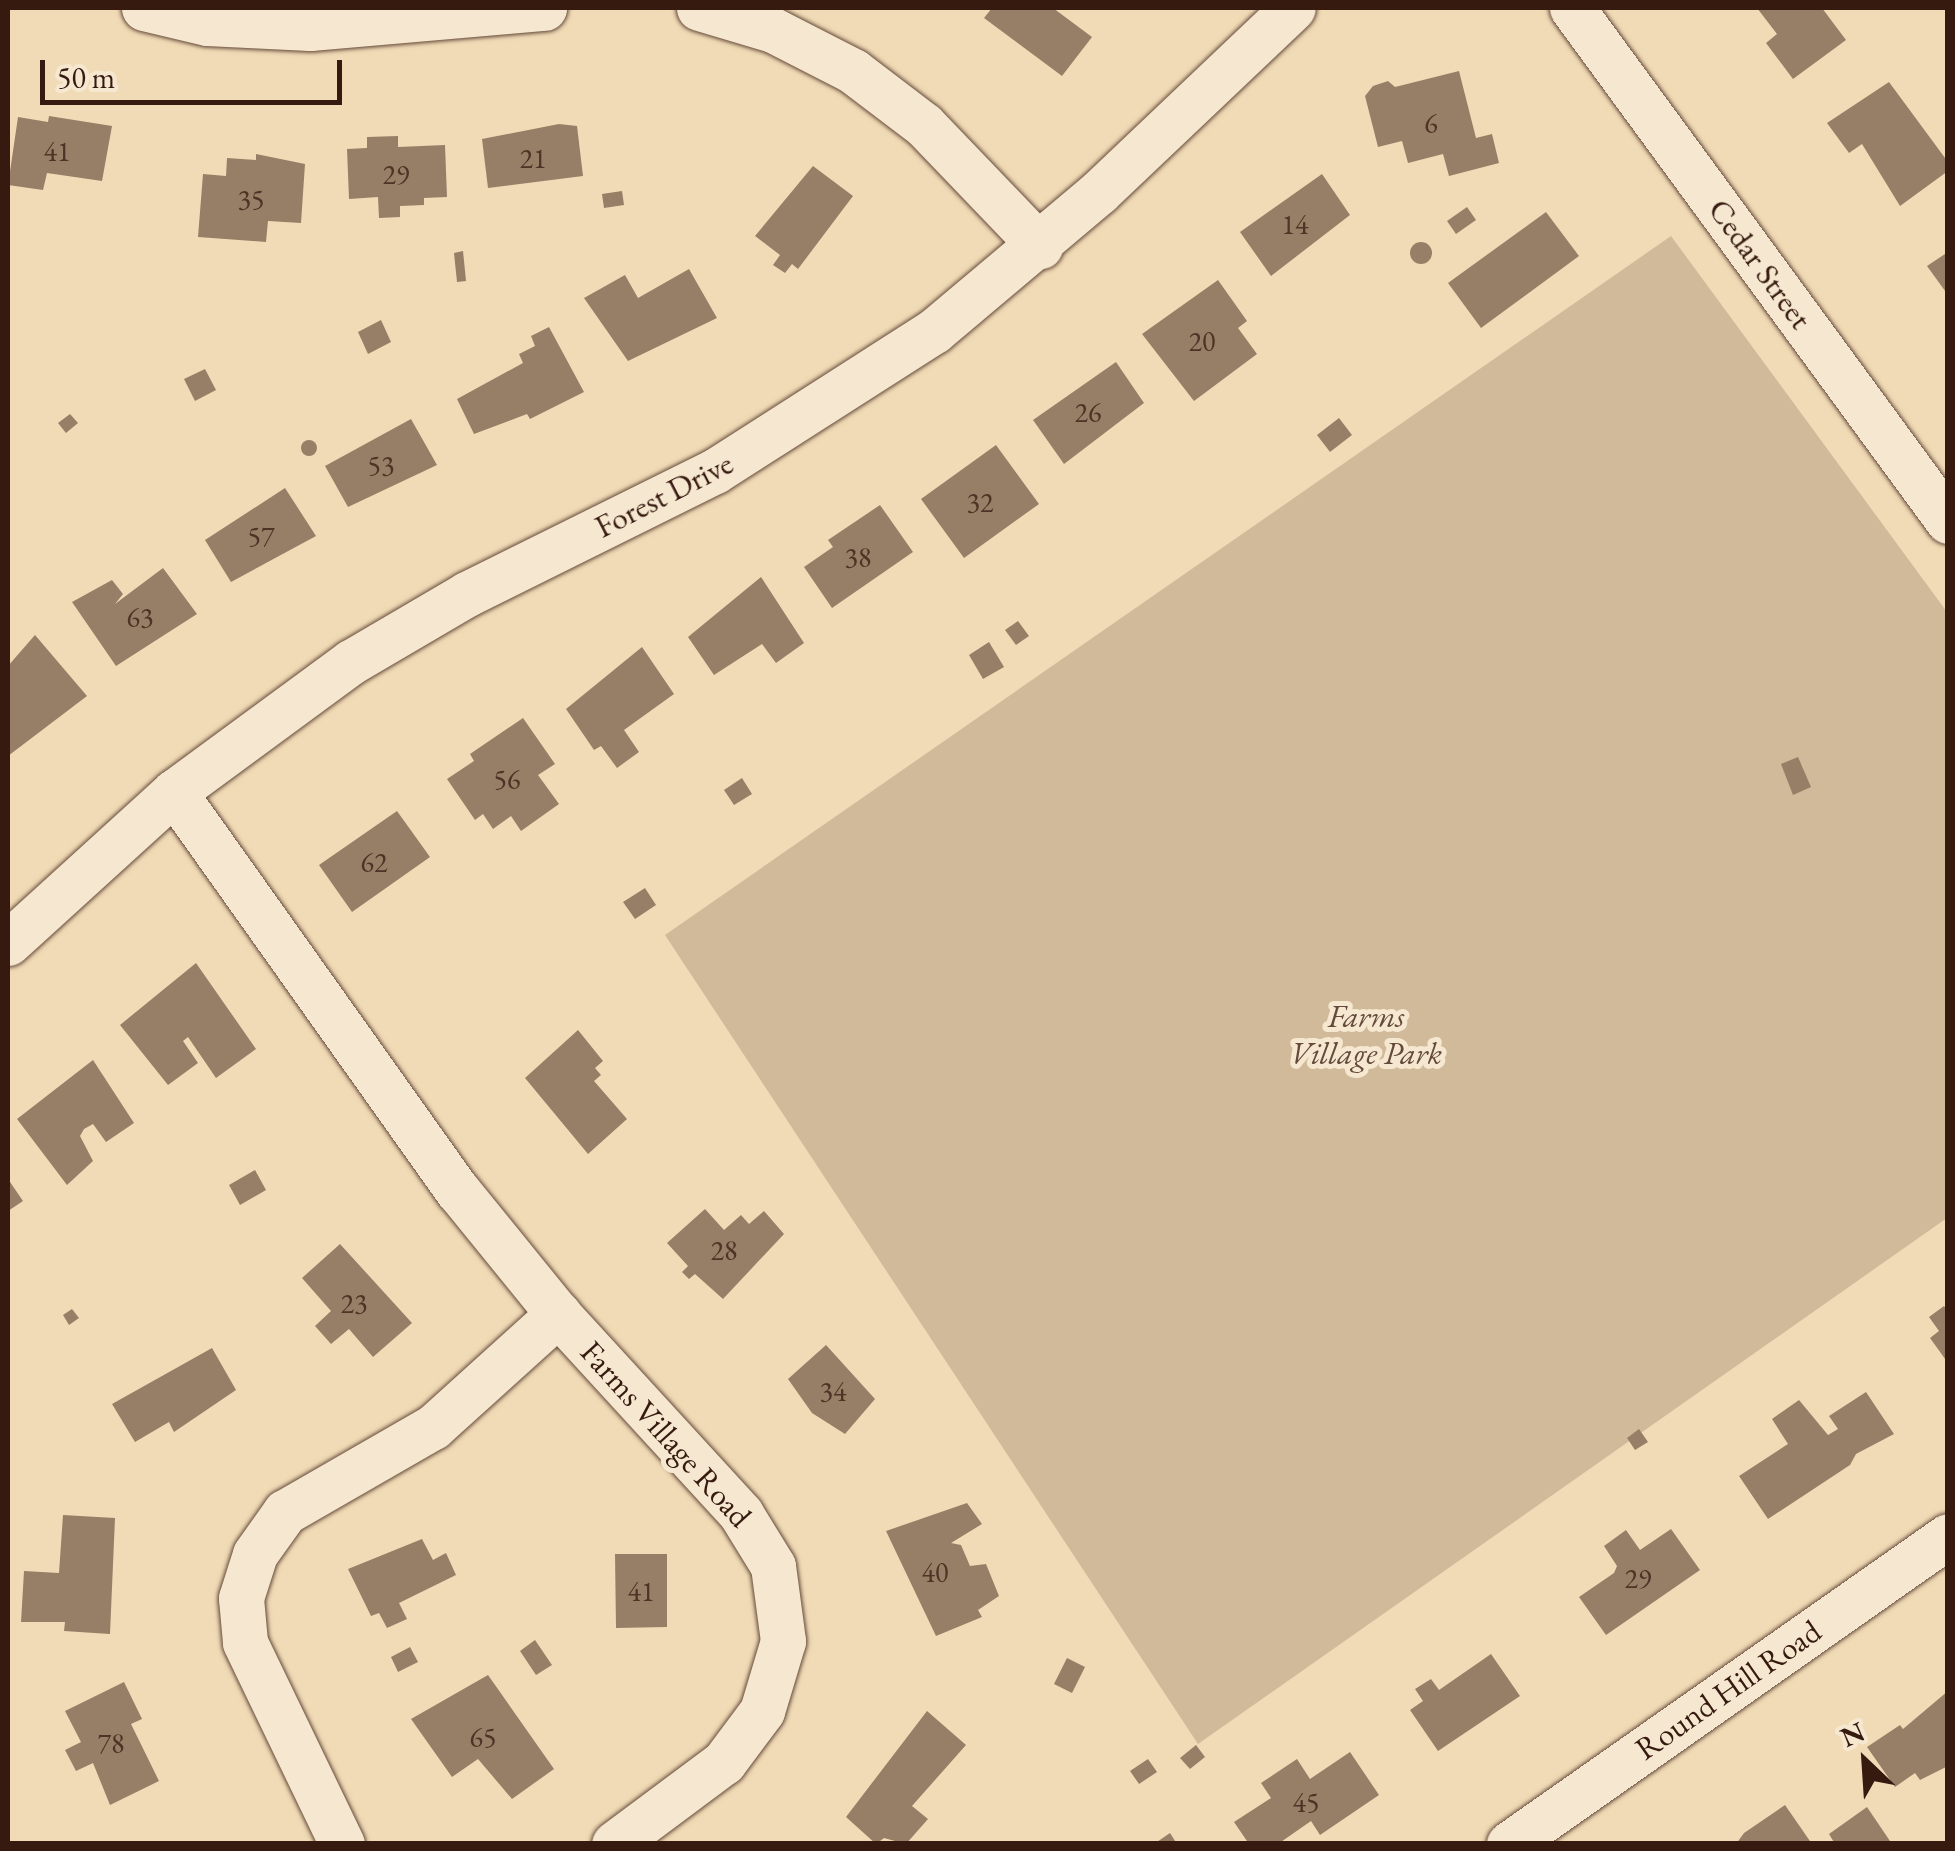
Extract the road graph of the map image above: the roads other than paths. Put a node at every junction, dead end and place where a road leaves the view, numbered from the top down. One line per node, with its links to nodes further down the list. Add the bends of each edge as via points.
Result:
1 (144, 8): 2 (street, via 208,23 310,28)
2 (544, 8)
3 (698, 8): 6 (street, via 773,30 854,71 948,148)
4 (1292, 8): 6 (street, Forest Drive)
5 (1572, 8): 7 (street, Cedar Street)
6 (1040, 246): 8 (street, Forest Drive, via 934,331 828,403 715,471 410,625 288,705)
7 (1948, 521)
8 (174, 792): 9 (street, Forest Drive); 10 (street, Farms Village Road, via 378,1086)
9 (8, 943)
10 (558, 1314): 12 (street, Farms Village Road, via 421,1436 286,1512 255,1554 241,1598 244,1642); 13 (street, Farms Village Road, via 741,1514 765,1549 780,1595 780,1666 748,1734 717,1768)
11 (1948, 1536): 14 (street, Round Hill Road)
12 (342, 1844)
13 (614, 1844)
14 (1509, 1844)

